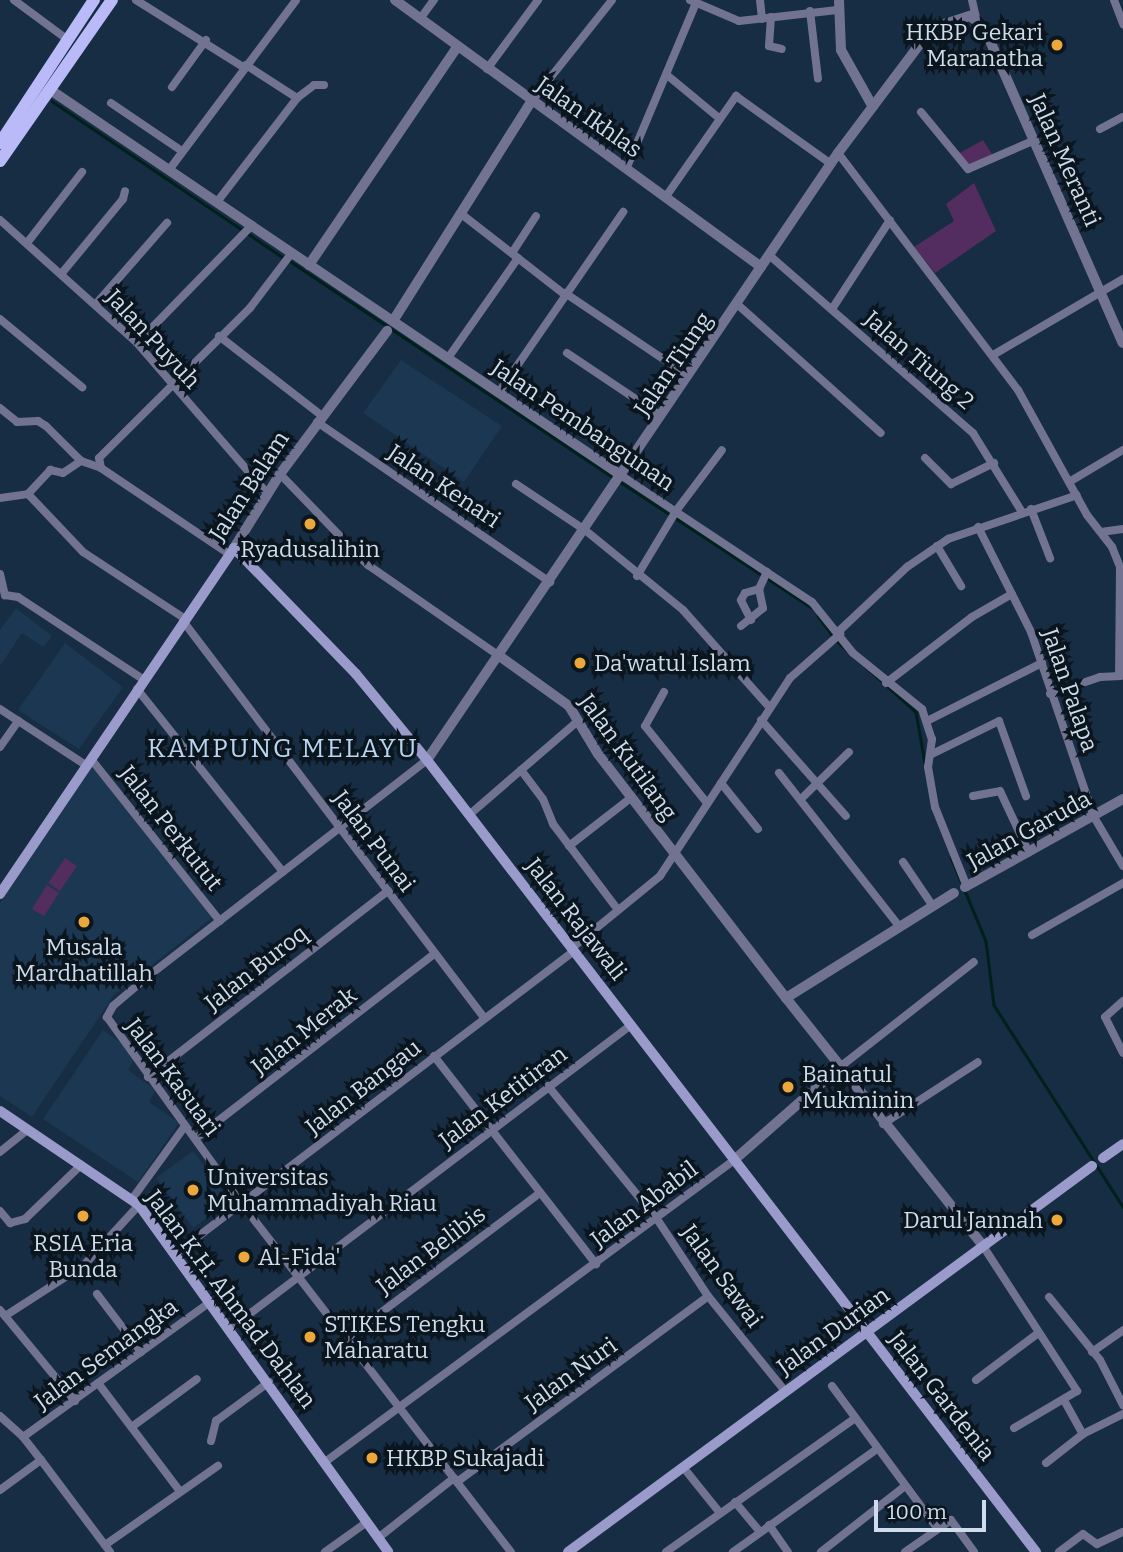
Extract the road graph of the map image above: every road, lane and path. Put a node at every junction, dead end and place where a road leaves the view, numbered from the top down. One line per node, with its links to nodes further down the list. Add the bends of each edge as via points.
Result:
1 (14, 0): 21 (street)
2 (94, 0): 21 (main road)
3 (112, 0): 31 (main road)
4 (136, 0): 22 (street)
5 (296, 0): 25 (street)
6 (395, 0): 18 (street, Jalan Ikhlas)
7 (434, 0): 18 (street)
8 (538, 0): 26 (street)
9 (612, 0): 33 (street)
10 (761, 0): 19 (street)
11 (972, 0): 17 (street)
12 (1115, 0): 20 (street)
13 (693, 1): 19 (street, via 739,21); 27 (street)
14 (838, 5): 15 (street); 35 (street, via 841,50)
15 (810, 11): 16 (street); 28 (street)
16 (771, 17): 19 (street); 24 (street, via 769,46)
17 (976, 18): 35 (street, Jalan Tiung, via 953,19 932,28); 40 (street, Jalan Meranti)
18 (420, 19): 23 (street, Jalan Ikhlas)
19 (762, 19)
20 (1123, 22)
21 (68, 40): 41 (main road)
22 (206, 40): 25 (street); 30 (street)
23 (457, 47): 26 (street, Jalan Ikhlas); 63 (street)
24 (782, 49)
25 (245, 66): 32 (street); 42 (street)
26 (487, 69): 33 (street, Jalan Ikhlas)
27 (667, 75): 38 (street); 46 (street)
28 (818, 79)
29 (324, 85): 32 (street, via 314,85)
30 (172, 87)
31 (49, 89): 44 (main road); 47 (street, Jalan Pembangunan)
32 (297, 98): 51 (street)
33 (531, 102): 46 (street, Jalan Ikhlas); 53 (street, Jalan Balam)
34 (111, 103): 42 (street)
35 (873, 107): 43 (street, Jalan Tiung)
36 (921, 112): 40 (street, via 968,169 976,170)
37 (1123, 117): 39 (street)
38 (719, 118): 45 (street, via 738,96); 50 (street)
39 (1100, 129)
40 (1035, 140): 67 (street, Jalan Meranti)
41 (0, 143)
42 (182, 150): 47 (street)
43 (838, 153): 45 (street, Jalan Tiung); 56 (street)
44 (0, 161)
45 (831, 164): 61 (street, Jalan Tiung)
46 (627, 167): 50 (street, Jalan Ikhlas)
47 (169, 170): 51 (street, Jalan Pembangunan)
48 (82, 172): 59 (street)
49 (125, 191): 65 (street, via 123,200)
50 (667, 195): 64 (street, Jalan Ikhlas)
51 (217, 202): 58 (street, Jalan Pembangunan)
52 (623, 212): 68 (street)
53 (460, 213): 62 (street); 73 (street, Jalan Balam)
54 (536, 216): 62 (street)
55 (0, 220): 59 (street, Jalan Puyuh)
56 (890, 220): 71 (street); 78 (street)
57 (167, 223): 69 (street)
58 (251, 225): 60 (street, Jalan Pembangunan); 75 (street)
59 (27, 243): 65 (street, Jalan Puyuh)
60 (291, 254): 63 (street, Jalan Pembangunan); 74 (street, via 250,308)
61 (769, 254): 64 (street, Jalan Tiung); 71 (street, Jalan Tiung 2)
62 (515, 255): 68 (street); 79 (street)
63 (309, 265): 73 (street, Jalan Pembangunan)
64 (761, 267): 70 (street, Jalan Tiung)
65 (62, 273): 69 (street, Jalan Puyuh)
66 (1123, 279): 67 (street)
67 (1102, 288): 76 (street, Jalan Meranti); 78 (street)
68 (564, 293): 80 (street); 83 (street)
69 (96, 304): 75 (street, Jalan Puyuh)
70 (737, 304): 80 (street, Jalan Tiung); 87 (street)
71 (832, 309): 92 (street, Jalan Tiung 2, via 973,433)
72 (0, 319): 82 (street)
73 (391, 325): 79 (street, Jalan Pembangunan); 86 (street, Jalan Balam)
74 (219, 336): 81 (street); 86 (street, Jalan Kenari)
75 (137, 343): 81 (street, Jalan Puyuh)
76 (1123, 343)
77 (567, 353): 85 (street)
78 (993, 355): 96 (street)
79 (448, 358): 83 (street, Jalan Pembangunan)
80 (687, 375): 85 (street, Jalan Tiung)
81 (169, 385): 93 (street, via 108,447 99,458); 99 (street, Jalan Puyuh)
82 (82, 387)
83 (499, 392): 95 (street, Jalan Pembangunan)
84 (0, 408): 91 (street, via 17,422 38,421 46,426)
85 (661, 416): 95 (street, Jalan Tiung)
86 (319, 419): 94 (street, Jalan Balam); 114 (street, Jalan Kenari)
87 (881, 433)
88 (722, 450): 103 (street, Jalan Pembangunan)
89 (1123, 450): 96 (street)
90 (925, 458): 92 (street, via 951,484)
91 (81, 461): 93 (street); 98 (street, via 63,473 50,470)
92 (994, 463): 102 (street, Jalan Tiung 2)
93 (101, 468): 109 (street)
94 (281, 474): 99 (street, Jalan Balam); 123 (street, Jalan Kutilang, via 368,565)
95 (621, 477): 103 (street, Jalan Pembangunan); 106 (street, Jalan Tiung)
96 (1069, 482): 100 (street)
97 (516, 484): 106 (street)
98 (28, 494): 101 (street); 119 (street, Jalan Punai, via 83,552)
99 (268, 494): 109 (street, Jalan Balam)
100 (1077, 495): 102 (street, Jalan Bangau); 107 (street)
101 (0, 498)
102 (1026, 511): 104 (street, Jalan Bangau); 110 (street, Jalan Tiung 2)
103 (674, 513): 112 (street, Jalan Pembangunan); 113 (street, Jalan Pembangunan)
104 (978, 527): 108 (street, Jalan Bangau); 117 (street, Jalan Palapa)
105 (1123, 529): 107 (street)
106 (585, 530): 112 (street); 114 (street, Jalan Tiung)
107 (1101, 532): 125 (street, via 1119,567)
108 (937, 546): 115 (street); 122 (street, Jalan Bangau)
109 (232, 551): 119 (main road, Jalan Balam); 139 (main road, Jalan Rajawali, via 356,674)
110 (1050, 558)
111 (0, 574): 116 (street)
112 (637, 576): 130 (street, via 683,610)
113 (763, 580): 120 (street, via 763,608); 120 (street, via 740,600); 122 (street, Jalan Pembangunan, via 817,606)
114 (550, 582): 123 (street, Jalan Tiung)
115 (961, 586)
116 (5, 594): 118 (street); 127 (street, via 18,597)
117 (1012, 594): 124 (street, Jalan Palapa); 126 (street, via 972,617)
118 (0, 603)
119 (183, 619): 127 (main road, Jalan Balam); 154 (street, Jalan Punai)
120 (751, 620): 121 (street)
121 (741, 626)
122 (838, 634): 126 (street, Jalan Pembangunan); 130 (street, Jalan Bangau, via 790,678)
123 (498, 655): 132 (street, Jalan Kutilang, via 545,686); 139 (street, Jalan Tiung)
124 (1042, 663): 129 (street, Jalan Palapa); 135 (street)
125 (1121, 676): 129 (street, via 1100,677)
126 (886, 682): 135 (street, Jalan Pembangunan, via 919,705)
127 (140, 684): 140 (main road, Jalan Balam); 161 (street)
128 (664, 692): 150 (street, via 645,726)
129 (1050, 694): 153 (street, Jalan Palapa)
130 (769, 707): 133 (street, Jalan Bangau)
131 (0, 709): 134 (street, Jalan Perkutut)
132 (579, 720): 141 (street); 147 (street, Jalan Kutilang)
133 (761, 720): 143 (street, Jalan Bangau); 144 (street)
134 (18, 721): 136 (street); 140 (street, Jalan Perkutut)
135 (927, 721): 138 (street)
136 (0, 747)
137 (849, 752): 144 (street)
138 (930, 755): 146 (street, via 999,721); 163 (street, via 935,807)
139 (427, 760): 151 (main road, Jalan Rajawali); 154 (street, Jalan Kasuari)
140 (89, 762): 166 (main road, Jalan Balam); 169 (street, Jalan Perkutut)
141 (521, 770): 151 (street); 156 (street)
142 (779, 773): 148 (street)
143 (721, 783): 150 (street, Jalan Bangau); 155 (street)
144 (817, 783): 148 (street); 152 (street)
145 (973, 796): 158 (street, via 1000,791)
146 (1026, 796)
147 (632, 797): 156 (street); 157 (street, Jalan Kutilang)
148 (801, 799): 170 (street)
149 (1123, 799): 153 (street, Jalan Garuda)
150 (706, 802): 157 (street, Jalan Bangau)
151 (469, 815): 172 (main road, Jalan Rajawali)
152 (846, 816)
153 (1094, 817): 158 (street, Jalan Garuda); 160 (street, Jalan Palapa)
154 (340, 827): 161 (street, Jalan Kasuari); 164 (street, Jalan Punai)
155 (758, 829)
156 (569, 846): 168 (street)
157 (674, 851): 168 (street, Jalan Bangau, via 656,881); 175 (street, Jalan Kutilang)
158 (1029, 853): 163 (street, Jalan Garuda)
159 (903, 862): 167 (street)
160 (1123, 866)
161 (283, 872): 169 (street, Jalan Kasuari)
162 (1123, 883): 171 (street)
163 (966, 887): 165 (street, Jalan Garuda)
164 (388, 891): 173 (street, Jalan Punai); 183 (street, Jalan Buroq)
165 (954, 893): 167 (street)
166 (0, 894)
167 (932, 905): 170 (street)
168 (618, 910): 172 (street, Jalan Bangau)
169 (220, 921): 183 (street, Jalan Kasuari, via 107,1014)
170 (898, 925): 175 (street)
171 (1032, 935)
172 (573, 949): 177 (street, Jalan Bangau); 178 (main road, Jalan Rajawali)
173 (435, 953): 177 (street, Jalan Punai); 190 (street, Jalan Merak)
174 (974, 962): 182 (street, Jalan Ababil)
175 (786, 999): 182 (street, Jalan Kutilang)
176 (1123, 1001): 179 (street, via 1105,1017)
177 (484, 1018): 180 (street, Jalan Bangau)
178 (631, 1025): 184 (street, Jalan Ketitiran); 194 (main road, Jalan Rajawali)
179 (1123, 1053)
180 (434, 1056): 189 (street); 199 (street, Jalan Bangau)
181 (978, 1062): 186 (street)
182 (840, 1067): 186 (street, Jalan Kutilang); 194 (street, Jalan Ababil)
183 (148, 1077): 187 (street, Jalan Kasuari)
184 (548, 1086): 189 (street, Jalan Ketitiran); 201 (street, Jalan Sawai)
185 (0, 1111): 188 (main road, Jalan K.H. Ahmad Dahlan)
186 (883, 1124): 202 (street, Jalan Kutilang)
187 (185, 1126): 190 (street, Jalan Kasuari); 198 (street)
188 (28, 1129): 192 (street); 195 (main road, Jalan K.H. Ahmad Dahlan)
189 (492, 1130): 197 (street); 205 (street, Jalan Ketitiran)
190 (196, 1138): 199 (street, Jalan Kasuari)
191 (1123, 1144): 193 (main road, Jalan Durian)
192 (0, 1152)
193 (1103, 1158): 196 (street, Jalan Durian)
194 (733, 1161): 201 (street, Jalan Ababil); 213 (main road, Jalan Rajawali)
195 (81, 1165): 198 (main road, Jalan K.H. Ahmad Dahlan); 200 (street, via 25,1219 10,1223)
196 (1092, 1166): 202 (main road, Jalan Durian)
197 (540, 1193): 204 (street); 215 (street, Jalan Belibis)
198 (136, 1202): 203 (main road, Jalan K.H. Ahmad Dahlan); 210 (street, via 84,1265)
199 (242, 1204): 203 (street, Jalan Bangau); 205 (street, Jalan Kasuari)
200 (0, 1212)
201 (657, 1219): 204 (street, Jalan Ababil); 207 (street, Jalan Sawai)
202 (983, 1246): 213 (main road, Jalan Durian); 214 (street)
203 (175, 1254): 209 (main road, Jalan K.H. Ahmad Dahlan)
204 (596, 1264): 227 (street, Jalan Ababil)
205 (299, 1277): 211 (street, Jalan Ketitiran); 215 (street, Jalan Kasuari)
206 (97, 1294): 216 (street)
207 (708, 1296): 223 (street, Jalan Sawai); 242 (street, Jalan Nuri)
208 (1049, 1297): 217 (street)
209 (210, 1301): 211 (main road, Jalan K.H. Ahmad Dahlan); 216 (street, Jalan Semangka)
210 (3, 1313): 224 (street)
211 (231, 1328): 220 (main road, Jalan K.H. Ahmad Dahlan)
212 (1123, 1330): 217 (street)
213 (866, 1332): 223 (main road, Jalan Durian); 265 (main road, Jalan Gardenia)
214 (1037, 1334): 219 (street); 225 (street, via 1076,1389 1075,1396)
215 (346, 1339): 227 (street, Jalan Kasuari)
216 (141, 1352): 221 (street, Jalan Semangka)
217 (1092, 1352): 226 (street)
218 (197, 1379): 231 (street)
219 (976, 1380)
220 (270, 1382): 235 (street, via 216,1421); 238 (main road, Jalan K.H. Ahmad Dahlan)
221 (98, 1383): 224 (street, Jalan Semangka); 231 (street)
222 (832, 1386): 230 (street)
223 (785, 1391): 241 (main road, Jalan Durian)
224 (75, 1401): 234 (street, Jalan Semangka)
225 (1065, 1402): 232 (street); 233 (street)
226 (1123, 1405)
227 (399, 1409): 238 (street, Jalan Ababil); 242 (street, Jalan Kasuari)
228 (1123, 1414): 233 (street)
229 (0, 1416): 234 (street, Jalan Semangka)
230 (855, 1418): 236 (street); 246 (street)
231 (133, 1426): 245 (street)
232 (1014, 1428)
233 (1083, 1434): 239 (street)
234 (23, 1437): 237 (street, Jalan Semangka)
235 (211, 1441)
236 (877, 1449): 243 (street); 249 (street)
237 (41, 1460): 244 (street); 254 (street, Jalan Semangka)
238 (326, 1462): 248 (main road, Jalan K.H. Ahmad Dahlan)
239 (1046, 1463)
240 (218, 1466): 245 (street)
241 (683, 1467): 247 (street); 258 (main road, Jalan Durian)
242 (456, 1480): 253 (street, Jalan Nuri); 257 (street, Jalan Kasuari)
243 (904, 1487): 250 (street); 262 (street)
244 (0, 1490)
245 (179, 1490): 254 (street)
246 (735, 1502): 247 (street); 251 (street)
247 (720, 1513): 259 (street)
248 (367, 1522): 253 (main road, Jalan K.H. Ahmad Dahlan); 255 (street)
249 (769, 1525): 251 (street); 261 (street)
250 (937, 1528): 263 (street); 264 (street, via 954,1522)
251 (760, 1532): 260 (street)
252 (1123, 1532): 266 (street, via 1094,1544 1083,1534)
253 (378, 1538): 256 (main road, Jalan K.H. Ahmad Dahlan)
254 (108, 1549)
255 (326, 1552)
256 (388, 1552)
257 (511, 1552)
258 (568, 1552)
259 (666, 1552)
260 (733, 1552)
261 (788, 1552)
262 (821, 1552)
263 (905, 1552)
264 (974, 1552)
265 (1037, 1552)
266 (1059, 1552)

